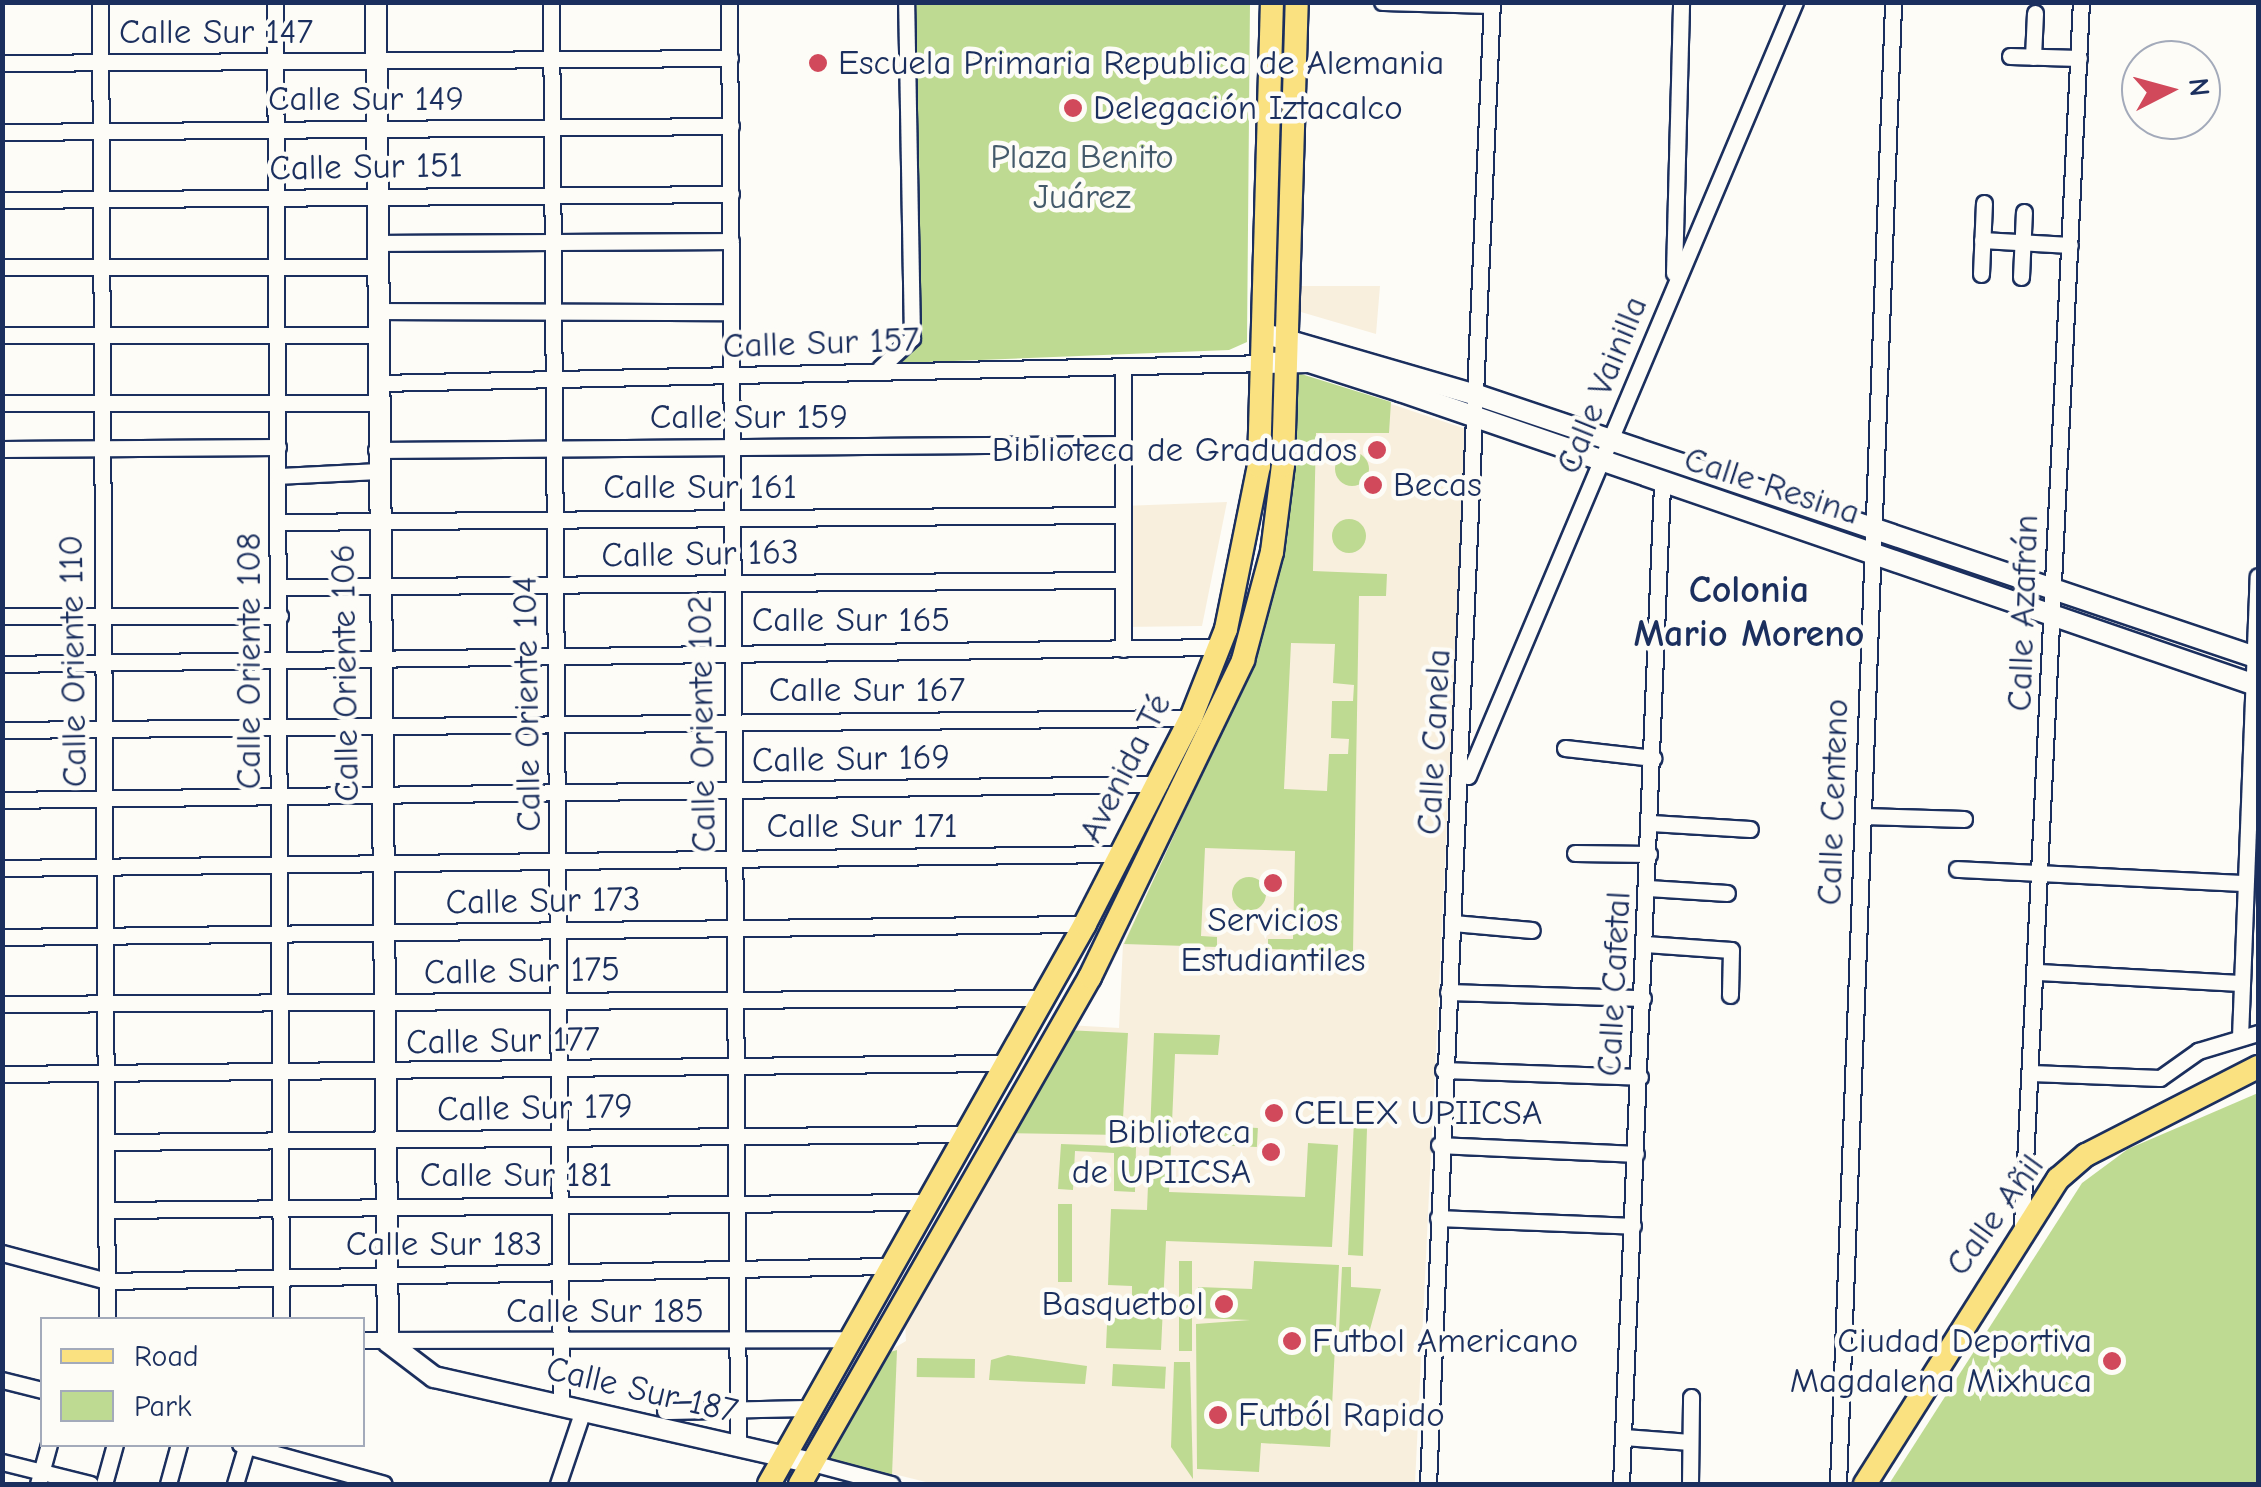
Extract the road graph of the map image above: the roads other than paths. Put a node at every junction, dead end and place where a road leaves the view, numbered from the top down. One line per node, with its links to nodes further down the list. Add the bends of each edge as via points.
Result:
1 (100, 2): 23 (street, Calle Oriente 110)
2 (275, 2): 24 (street, Calle Oriente 108)
3 (376, 2): 21 (street, Calle Oriente 106)
4 (550, 2): 18 (street, Calle Oriente 104)
5 (729, 2): 19 (street, Calle Oriente 102)
6 (906, 2): 61 (street, via 912,338)
7 (1272, 2): 59 (main road, Avenida Té)
8 (1297, 2): 59 (main road, Avenida Té)
9 (1382, 2): 14 (street)
10 (1682, 2): 51 (street)
11 (1795, 2): 51 (street, Calle Vainilla)
12 (1893, 2): 87 (street, Calle Centeno)
13 (2081, 2): 20 (street, Calle Azafrán)
14 (1492, 4): 66 (street, Calle Canela)
15 (2035, 13): 17 (street)
16 (2010, 56): 17 (street)
17 (2033, 57): 20 (street)
18 (551, 58): 19 (street, Calle Sur 147); 21 (street, Calle Sur 147); 26 (street, Calle Oriente 104)
19 (730, 58): 25 (street, Calle Oriente 102)
20 (2078, 58): 44 (street, Calle Azafrán)
21 (377, 61): 24 (street, Calle Sur 147); 28 (street, Calle Oriente 106)
22 (2, 63): 23 (street, Calle Sur 147)
23 (100, 63): 24 (street, Calle Sur 147); 30 (street, Calle Oriente 110)
24 (276, 63): 27 (street, Calle Oriente 108)
25 (730, 126): 26 (street, Calle Sur 149); 31 (street, Calle Oriente 102)
26 (552, 127): 28 (street, Calle Sur 149); 32 (street, Calle Oriente 104)
27 (276, 129): 28 (street, Calle Sur 149); 30 (street, Calle Sur 149); 34 (street, Calle Oriente 108)
28 (378, 129): 33 (street, Calle Oriente 106)
29 (2, 132): 30 (street, Calle Sur 149)
30 (100, 132): 36 (street, Calle Oriente 110)
31 (731, 194): 32 (street, Calle Sur 151); 39 (street, Calle Oriente 102)
32 (554, 195): 33 (street, Calle Sur 151); 41 (street, Calle Oriente 104)
33 (378, 198): 34 (street, Calle Sur 151); 42 (street, Calle Oriente 106)
34 (276, 199): 36 (street, Calle Sur 151); 45 (street, Calle Oriente 108)
35 (2, 200): 36 (street, Calle Sur 151)
36 (101, 200): 47 (street, Calle Oriente 110)
37 (1984, 203): 40 (street)
38 (2024, 212): 43 (street)
39 (731, 240): 41 (street); 53 (street, Calle Oriente 102)
40 (1982, 240): 43 (street); 49 (street)
41 (553, 241): 42 (street); 54 (street, Calle Oriente 104)
42 (378, 243): 48 (street, Calle Oriente 106)
43 (2023, 243): 44 (street); 50 (street)
44 (2070, 245): 95 (street, Calle Azafrán)
45 (277, 266): 47 (street); 48 (street); 58 (street, Calle Oriente 108)
46 (2, 267): 47 (street)
47 (100, 267): 57 (street, Calle Oriente 110)
48 (378, 267): 52 (street, Calle Oriente 106)
49 (1981, 274)
50 (2021, 277)
51 (1674, 286): 72 (street, Calle Vainilla)
52 (378, 311): 54 (street); 56 (street, Calle Oriente 106)
53 (730, 312): 54 (street); 63 (street, Calle Oriente 102)
54 (554, 313): 64 (street, Calle Oriente 104)
55 (2, 334): 57 (street)
56 (380, 334): 58 (street); 65 (street, Calle Oriente 106)
57 (101, 336): 58 (street); 67 (street, Calle Oriente 110)
58 (278, 336): 69 (street, Calle Oriente 108)
59 (1277, 336): 60 (main road, Avenida Té); 66 (street, Calle Resina)
60 (1276, 362): 62 (street, Calle Sur 157); 70 (street, Calle Resina); 100 (main road, Avenida Té, via 1247,550); 229 (main road, Avenida Té, via 1272,552 1220,722 1090,977)
61 (877, 369): 62 (street, Calle Sur 157); 63 (street, Calle Sur 157)
62 (1123, 369): 71 (street)
63 (729, 376): 64 (street, Calle Sur 157); 75 (street, Calle Oriente 102)
64 (554, 380): 65 (street, Calle Sur 157); 77 (street, Calle Oriente 104)
65 (379, 393): 69 (street, Calle Sur 157); 78 (street, Calle Oriente 106)
66 (1480, 396): 70 (street, Calle Canela); 72 (street, Calle Resina)
67 (101, 403): 68 (street, Calle Sur 157); 69 (street, Calle Sur 157); 76 (street, Calle Oriente 110)
68 (2, 404)
69 (277, 404): 73 (street, Calle Oriente 108)
70 (1478, 419): 79 (street, Calle Resina); 120 (street, Calle Canela)
71 (1123, 444): 75 (street, Calle Sur 159); 82 (street)
72 (1612, 444): 79 (street, Calle Vainilla); 87 (street, Calle Resina)
73 (278, 447): 76 (street); 80 (street, Calle Oriente 108)
74 (2, 448): 76 (street)
75 (730, 448): 77 (street, Calle Sur 159); 83 (street, Calle Oriente 102)
76 (102, 449): 98 (street, Calle Oriente 110)
77 (554, 449): 78 (street, Calle Sur 159); 85 (street, Calle Oriente 104)
78 (376, 460): 80 (street, Calle Sur 159); 84 (street, Calle Oriente 106)
79 (1604, 465): 81 (street, Calle Resina); 120 (street, Calle Vainilla)
80 (278, 476): 86 (street, Calle Oriente 108)
81 (1662, 486): 88 (street, Calle Resina); 118 (street, Calle Cafetal)
82 (1122, 515): 83 (street, Calle Sur 161); 90 (street)
83 (730, 516): 85 (street, Calle Sur 161); 91 (street, Calle Oriente 102)
84 (376, 518): 85 (street, Calle Sur 161); 86 (street, Calle Sur 161); 94 (street, Calle Oriente 106)
85 (555, 518): 93 (street, Calle Oriente 104)
86 (278, 522): 92 (street, Calle Oriente 108)
87 (1871, 529): 88 (street, Calle Centeno); 95 (street, Calle Resina)
88 (1870, 552): 96 (street, Calle Resina); 127 (street, Calle Centeno)
89 (2258, 576): 104 (street)
90 (1122, 580): 91 (street, Calle Sur 163); 101 (street)
91 (730, 583): 93 (street, Calle Sur 163); 102 (street, Calle Oriente 102)
92 (279, 586): 94 (street, Calle Sur 163); 99 (street, Calle Oriente 108)
93 (556, 586): 94 (street, Calle Sur 163); 103 (street, Calle Oriente 104)
94 (377, 587): 105 (street, Calle Oriente 106)
95 (2054, 589): 96 (street, Calle Azafrán); 104 (street, Calle Resina)
96 (2052, 612): 109 (street, Calle Resina); 141 (street, Calle Azafrán)
97 (2, 616): 98 (street)
98 (101, 616): 99 (street); 107 (street, Calle Oriente 110)
99 (280, 616): 106 (street, Calle Oriente 108)
100 (1220, 647): 101 (street, Calle Sur 165); 110 (main road, Avenida Té)
101 (1123, 649): 102 (street, Calle Sur 165)
102 (731, 650): 103 (street, Calle Sur 165); 111 (street, Calle Oriente 102)
103 (556, 653): 105 (street, Calle Sur 165); 113 (street, Calle Oriente 104)
104 (2256, 657): 109 (street)
105 (379, 658): 106 (street, Calle Sur 165); 112 (street, Calle Oriente 106)
106 (280, 661): 107 (street, Calle Sur 165); 116 (street, Calle Oriente 108)
107 (102, 663): 108 (street, Calle Sur 165); 115 (street, Calle Oriente 110)
108 (2, 664)
109 (2256, 685): 142 (street)
110 (1191, 718): 111 (street, Calle Sur 167); 119 (main road, Avenida Té)
111 (732, 721): 113 (street, Calle Sur 167); 122 (street, Calle Oriente 102)
112 (379, 724): 113 (street, Calle Sur 167); 116 (street, Calle Sur 167); 123 (street, Calle Oriente 106)
113 (557, 724): 121 (street, Calle Oriente 104)
114 (2, 730): 115 (street, Calle Sur 167)
115 (103, 730): 116 (street, Calle Sur 167); 126 (street, Calle Oriente 110)
116 (280, 730): 124 (street, Calle Oriente 108)
117 (1564, 748): 118 (street)
118 (1654, 758): 129 (street, Calle Cafetal)
119 (1160, 784): 122 (street, Calle Sur 169); 132 (main road, Avenida Té)
120 (1462, 789): 145 (street, Calle Canela)
121 (558, 791): 122 (street, Calle Sur 169); 123 (street, Calle Sur 169); 135 (street, Calle Oriente 104)
122 (732, 791): 134 (street, Calle Oriente 102)
123 (380, 794): 124 (street, Calle Sur 169); 136 (street, Calle Oriente 106)
124 (280, 798): 126 (street, Calle Sur 169); 137 (street, Calle Oriente 108)
125 (2, 800): 126 (street, Calle Sur 169)
126 (105, 802): 139 (street, Calle Oriente 110)
127 (1863, 816): 128 (street); 244 (street, Calle Centeno)
128 (1964, 819)
129 (1651, 823): 130 (street); 133 (street, Calle Cafetal)
130 (1750, 828)
131 (1575, 853): 133 (street)
132 (1122, 854): 134 (street, Calle Sur 171); 146 (main road, Avenida Té)
133 (1649, 854): 143 (street, Calle Cafetal)
134 (734, 857): 135 (street, Calle Sur 171); 147 (street, Calle Oriente 102)
135 (559, 858): 136 (street, Calle Sur 171); 149 (street, Calle Oriente 104)
136 (380, 862): 137 (street, Calle Sur 171); 150 (street, Calle Oriente 106)
137 (281, 866): 139 (street, Calle Sur 171); 151 (street, Calle Oriente 108)
138 (2, 868): 139 (street, Calle Sur 171)
139 (106, 868): 153 (street, Calle Oriente 110)
140 (1956, 869): 141 (street)
141 (2042, 874): 142 (street); 155 (street, Calle Azafrán)
142 (2244, 882): 156 (street)
143 (1648, 888): 144 (street); 154 (street, Calle Cafetal)
144 (1726, 893)
145 (1453, 922): 148 (street); 157 (street, Calle Canela)
146 (1085, 924): 147 (street, Calle Sur 173); 159 (main road, Avenida Té)
147 (732, 929): 149 (street, Calle Sur 173); 161 (street, Calle Oriente 102)
148 (1532, 930)
149 (559, 931): 150 (street, Calle Sur 173); 162 (street, Calle Oriente 104)
150 (381, 932): 151 (street, Calle Sur 173); 163 (street, Calle Oriente 106)
151 (281, 934): 153 (street, Calle Sur 173); 166 (street, Calle Oriente 108)
152 (2, 937): 153 (street, Calle Sur 173)
153 (106, 937): 165 (street, Calle Oriente 110)
154 (1645, 944): 158 (street, via 1731,950); 160 (street, Calle Cafetal)
155 (2037, 972): 156 (street); 176 (street, Calle Azafrán)
156 (2242, 983): 168 (street)
157 (1448, 992): 160 (street); 173 (street, Calle Canela)
158 (1730, 996)
159 (1043, 998): 161 (street, Calle Sur 175); 169 (main road, Avenida Té)
160 (1642, 998): 179 (street, Calle Cafetal)
161 (733, 999): 162 (street, Calle Sur 175); 172 (street, Calle Oriente 102)
162 (560, 1000): 163 (street, Calle Sur 175); 171 (street, Calle Oriente 104)
163 (382, 1003): 166 (street, Calle Sur 175); 175 (street, Calle Oriente 106)
164 (2, 1004): 165 (street, Calle Sur 175)
165 (106, 1004): 166 (street, Calle Sur 175); 178 (street, Calle Oriente 110)
166 (283, 1004): 174 (street, Calle Oriente 108)
167 (2258, 1033): 168 (street)
168 (2240, 1037): 176 (street, via 2160,1078)
169 (1005, 1063): 172 (street, Calle Sur 177); 180 (main road, Avenida Té)
170 (2258, 1068): 195 (main road, Calle Añil, via 2086,1155)
171 (560, 1070): 172 (street, Calle Sur 177); 175 (street, Calle Sur 177); 183 (street, Calle Oriente 104)
172 (734, 1070): 181 (street, Calle Oriente 102)
173 (1443, 1070): 179 (street); 186 (street, Calle Canela)
174 (282, 1072): 175 (street, Calle Sur 177); 178 (street, Calle Sur 177); 182 (street, Calle Oriente 108)
175 (381, 1072): 184 (street, Calle Oriente 106)
176 (2031, 1073): 195 (street, Calle Azafrán)
177 (2, 1074): 178 (street, Calle Sur 177)
178 (106, 1074): 185 (street, Calle Oriente 110)
179 (1640, 1076): 187 (street, Calle Cafetal)
180 (965, 1134): 181 (street, Calle Sur 179); 188 (main road, Avenida Té)
181 (736, 1136): 183 (street, Calle Sur 179); 190 (street, Calle Oriente 102)
182 (283, 1138): 184 (street, Calle Sur 179); 185 (street, Calle Sur 179); 192 (street, Calle Oriente 108)
183 (560, 1138): 184 (street, Calle Sur 179); 189 (street, Calle Oriente 104)
184 (382, 1139): 191 (street, Calle Oriente 106)
185 (106, 1142): 193 (street, Calle Oriente 110)
186 (1439, 1145): 187 (street); 194 (street, Calle Canela)
187 (1636, 1154): 196 (street, Calle Cafetal)
188 (926, 1202): 190 (street, Calle Sur 181); 198 (main road, Avenida Té)
189 (560, 1204): 190 (street, Calle Sur 181); 191 (street, Calle Sur 181); 200 (street, Calle Oriente 104)
190 (738, 1204): 199 (street, Calle Oriente 102)
191 (382, 1206): 192 (street, Calle Sur 181); 201 (street, Calle Oriente 106)
192 (283, 1208): 193 (street, Calle Sur 181); 202 (street, Calle Oriente 108)
193 (106, 1210): 203 (street, Calle Oriente 110)
194 (1438, 1218): 196 (street); 241 (street, Calle Canela)
195 (2022, 1225): 245 (main road, Calle Añil)
196 (1633, 1226): 219 (street, Calle Cafetal)
197 (2, 1252): 203 (street, Calle Sur 183)
198 (889, 1266): 199 (street, Calle Sur 183); 206 (main road, Avenida Té)
199 (738, 1272): 200 (street, Calle Sur 183); 209 (street, Calle Oriente 102)
200 (562, 1273): 201 (street, Calle Sur 183); 208 (street, Calle Oriente 104)
201 (382, 1274): 202 (street, Calle Sur 183); 210 (street, Calle Oriente 106)
202 (283, 1276): 203 (street, Calle Sur 183); 205 (street, Calle Oriente 108)
203 (107, 1281): 204 (street, Calle Oriente 110)
204 (107, 1317)
205 (281, 1317)
206 (848, 1339): 209 (street, Calle Sur 185); 215 (main road, Avenida Té)
207 (365, 1340): 210 (street, Calle Sur 185)
208 (562, 1341): 209 (street, Calle Sur 185); 210 (street, Calle Sur 185); 214 (street, Calle Oriente 104)
209 (738, 1341): 217 (street, Calle Oriente 102)
210 (388, 1342): 214 (street, Calle Sur 187, via 434,1377)
211 (2, 1380): 212 (street)
212 (40, 1390)
213 (1691, 1396): 220 (street)
214 (561, 1406): 216 (street, Calle Sur 187)
215 (810, 1408): 217 (street, Calle Sur 187); 227 (main road, Avenida Té)
216 (583, 1410): 221 (street, Calle Sur 187); 237 (street)
217 (738, 1410): 218 (street, Calle Sur 187); 221 (street, Calle Oriente 102)
218 (666, 1411)
219 (1624, 1438): 220 (street); 242 (street, Calle Cafetal)
220 (1690, 1442): 243 (street)
221 (738, 1445): 227 (street, Calle Sur 187)
222 (48, 1447): 230 (street)
223 (114, 1447): 233 (street)
224 (178, 1447): 234 (street)
225 (243, 1447): 235 (street)
226 (250, 1447): 231 (street)
227 (785, 1456): 229 (street, Calle Sur 187); 238 (main road, Avenida Té)
228 (2, 1462): 230 (street)
229 (812, 1463): 239 (main road, Avenida Té); 240 (street, Calle Sur 187)
230 (39, 1478): 232 (street)
231 (339, 1479): 236 (street)
232 (90, 1484)
233 (104, 1484)
234 (168, 1484)
235 (234, 1484)
236 (384, 1484)
237 (558, 1484)
238 (769, 1484)
239 (800, 1484)
240 (891, 1484)
241 (1428, 1484)
242 (1621, 1484)
243 (1690, 1484)
244 (1838, 1484)
245 (1865, 1484)

